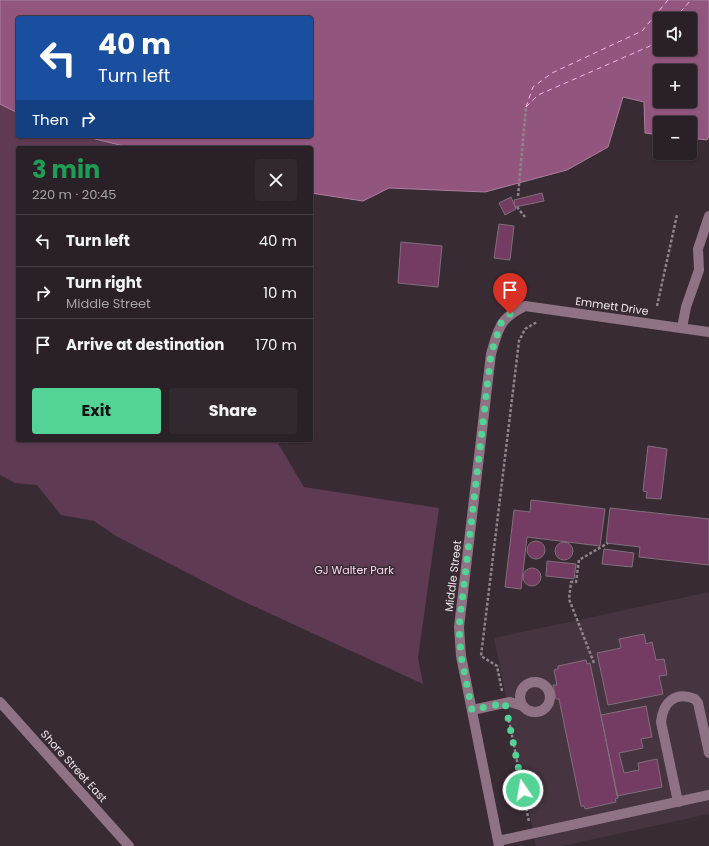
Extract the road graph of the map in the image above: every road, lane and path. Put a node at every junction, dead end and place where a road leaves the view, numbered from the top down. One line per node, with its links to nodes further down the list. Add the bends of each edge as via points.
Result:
1 (526, 107): 2 (path)
2 (518, 197)
3 (517, 207): 6 (path)
4 (677, 215): 7 (path)
5 (709, 216): 10 (street, via 698,248 698,270)
6 (525, 217)
7 (657, 306)
8 (512, 313): 10 (street, Emmett Drive, via 525,306); 18 (street, Middle Street, via 501,323 491,354 459,627 461,656)
9 (542, 323): 16 (path, via 531,324 525,329 519,341 481,656 497,666)
10 (682, 328): 11 (street, Emmett Drive)
11 (709, 332)
12 (608, 543): 13 (path, via 579,560 576,582 572,582 569,599)
13 (594, 664)
14 (521, 691): 16 (street); 17 (street); 17 (street, via 527,684 537,682 546,686 550,695 548,704 540,710 531,711)
15 (0, 702): 24 (street, Shore Street East)
16 (508, 703): 17 (street); 18 (street); 22 (path)
17 (523, 706)
18 (472, 710): 23 (street, Middle Street)
19 (709, 753): 21 (street, via 695,699 680,696 667,703 662,711 661,722)
20 (709, 795): 21 (street)
21 (678, 802): 22 (street)
22 (532, 834): 23 (street)
23 (499, 843)
24 (129, 846)

